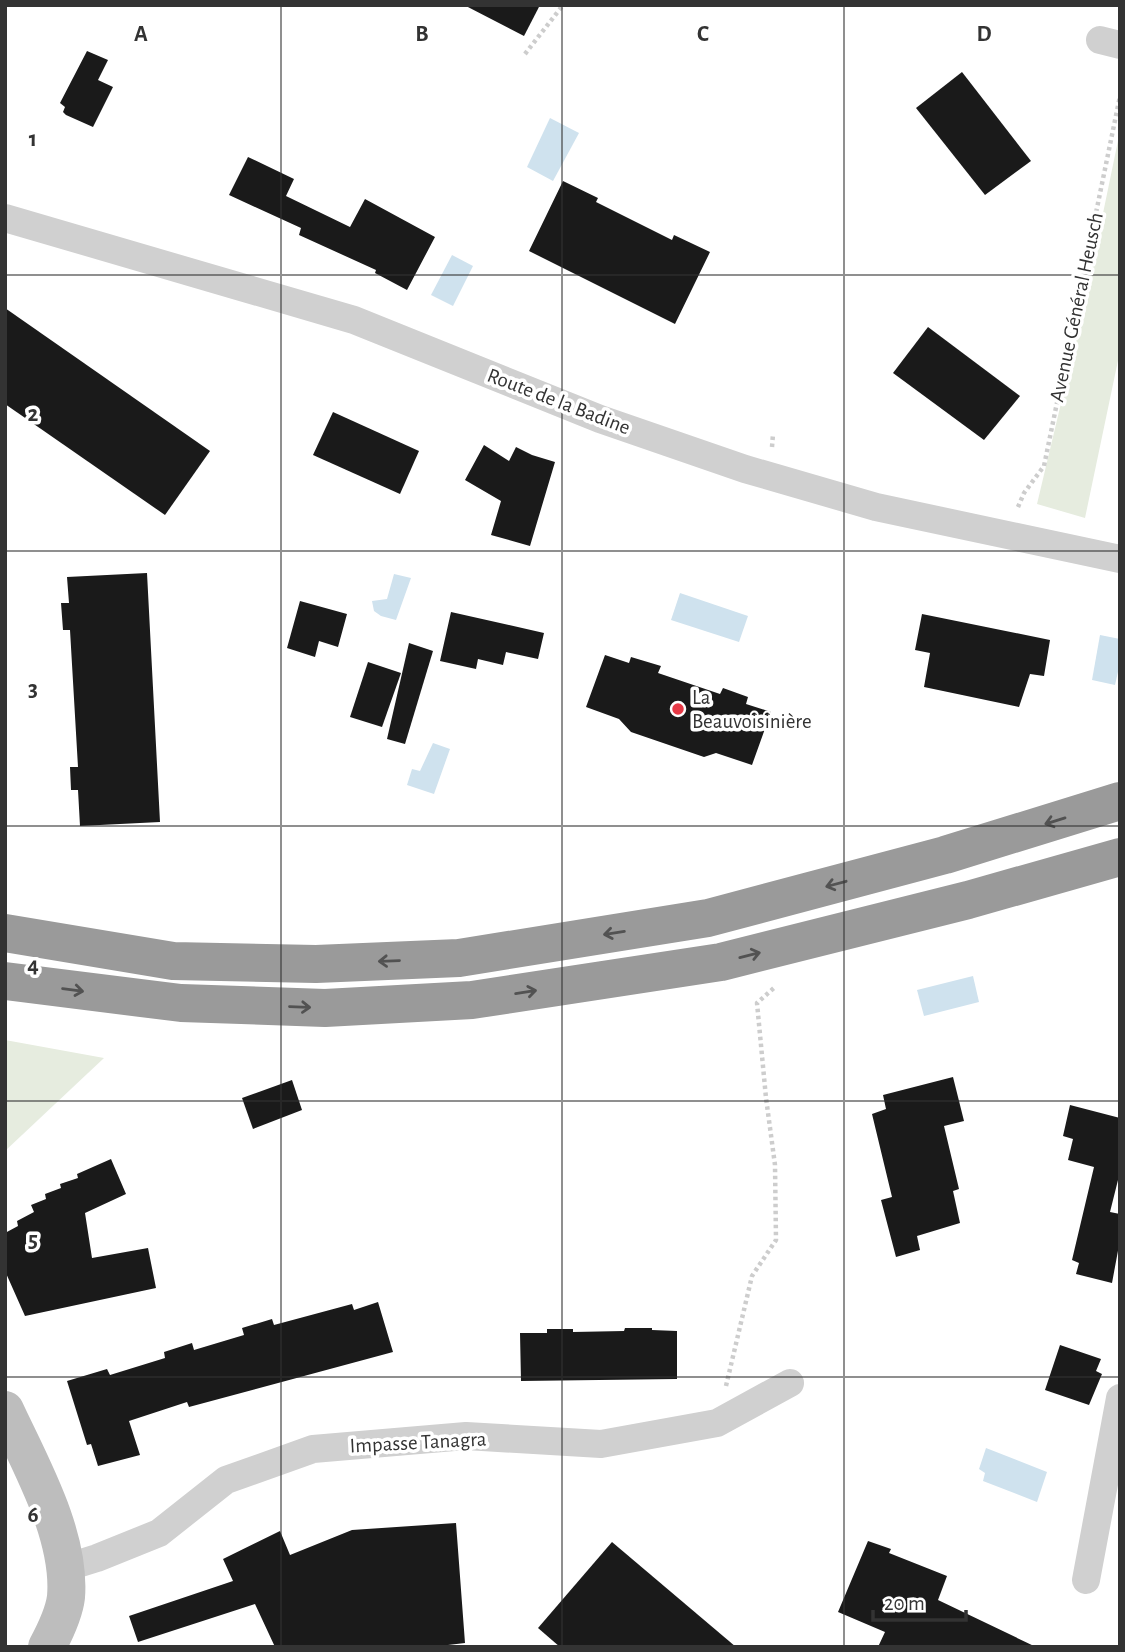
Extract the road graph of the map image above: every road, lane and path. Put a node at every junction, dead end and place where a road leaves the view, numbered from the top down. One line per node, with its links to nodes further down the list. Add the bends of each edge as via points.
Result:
1 (562, 5): 2 (path)
2 (525, 54)
3 (1120, 96): 5 (path, Avenue Général Heusch, via 1044,466)
4 (5, 218): 6 (street, Route de la Badine, via 354,320 600,419 745,469 876,507)
5 (1017, 511)
6 (1120, 559)
7 (1120, 801): 9 (highway, one-way to 9, via 945,855 708,918 459,958 316,964 173,961)
8 (1120, 856): 10 (highway, one-way to 8, via 181,1003 325,1008 471,1000 721,962)
9 (5, 933)
10 (5, 981)
11 (772, 988): 15 (path, via 757,1003 775,1165 776,1240 752,1276)
12 (790, 1383): 15 (street, Impasse Tanagra)
13 (1120, 1398): 17 (street)
14 (5, 1410): 16 (street, via 56,1526)
15 (717, 1423): 16 (street, Impasse Tanagra, via 601,1444 467,1436 313,1449 226,1480 159,1532)
16 (65, 1568): 18 (street, via 66,1598)
17 (1086, 1580)
18 (47, 1647)

